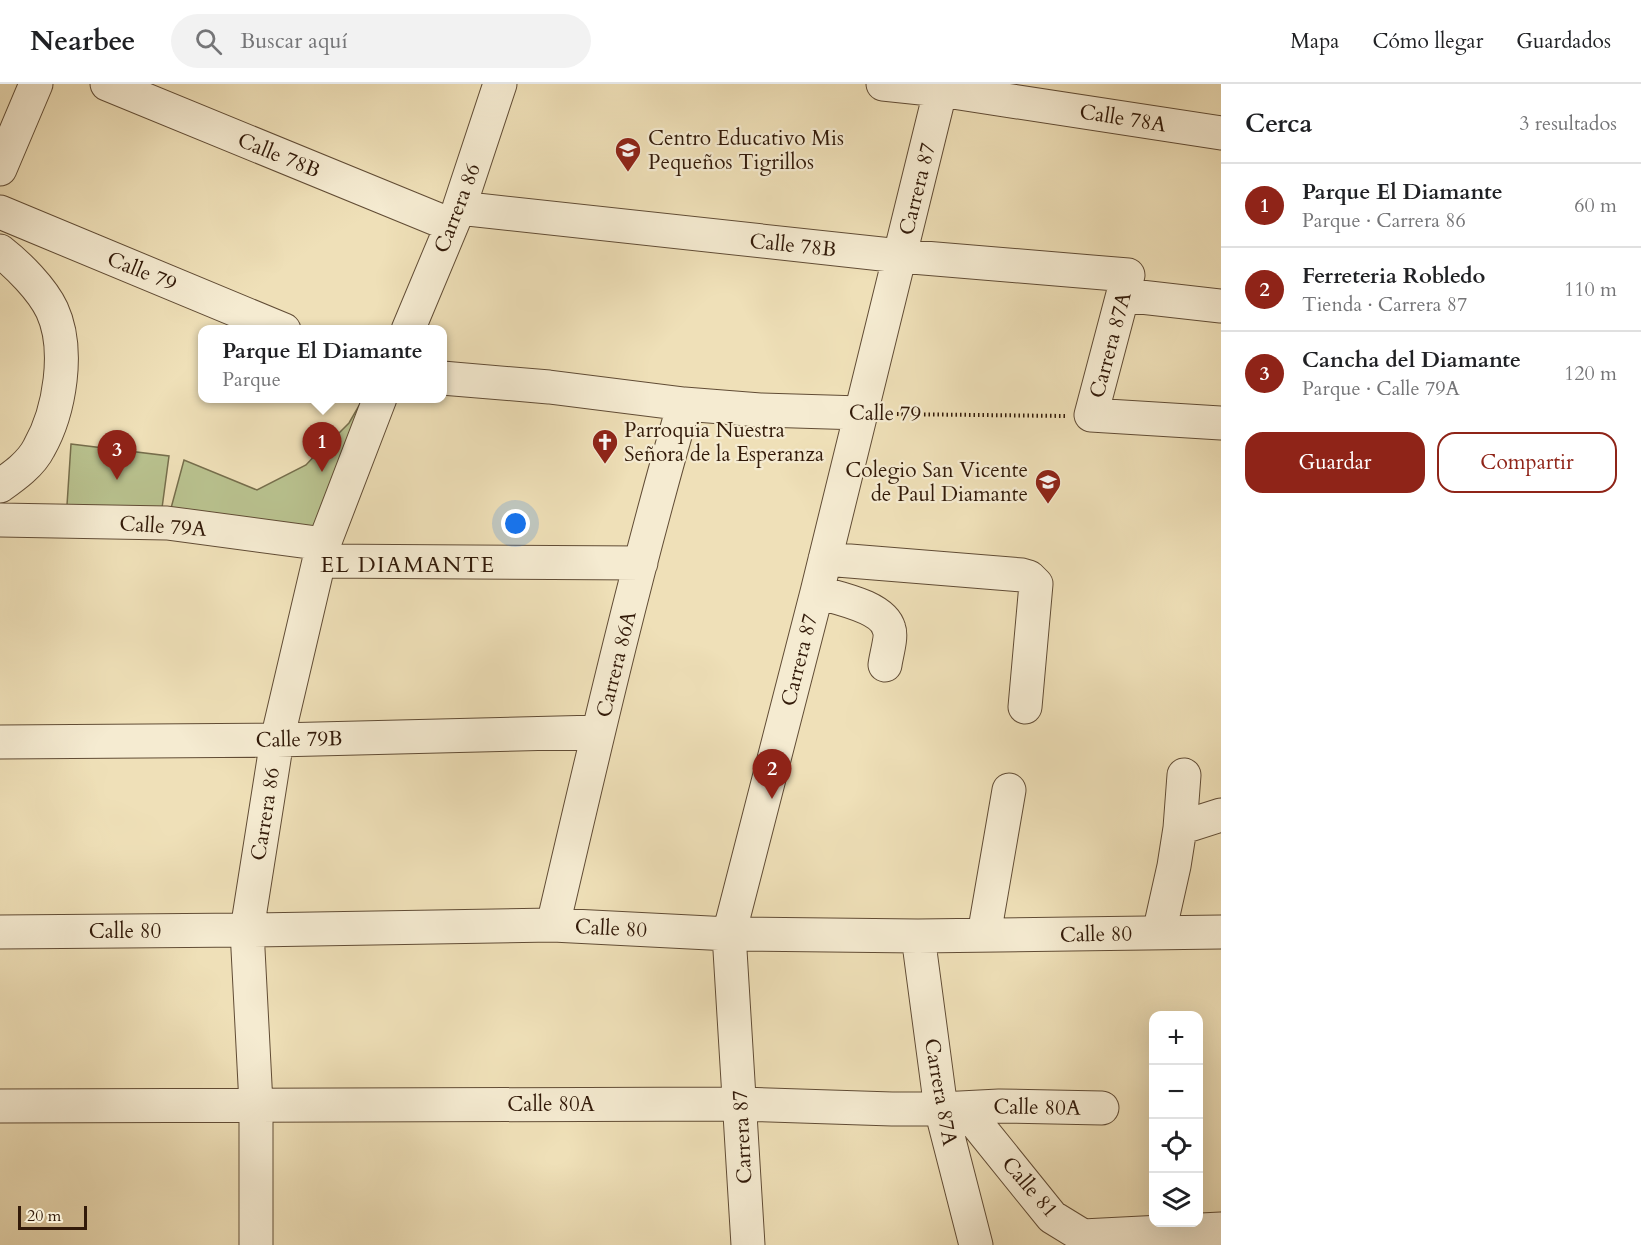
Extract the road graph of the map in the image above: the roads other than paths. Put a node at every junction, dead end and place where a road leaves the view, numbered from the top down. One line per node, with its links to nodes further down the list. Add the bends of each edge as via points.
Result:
1 (36, 84): 7 (street)
2 (107, 84): 9 (street, Calle 78B)
3 (500, 84): 9 (street, Carrera 86)
4 (883, 84): 5 (street, Calle 78A)
5 (941, 87): 6 (street, Calle 78A); 11 (street, Carrera 87)
6 (1221, 133)
7 (0, 169)
8 (0, 212): 14 (street, Calle 79)
9 (455, 217): 11 (street, Calle 78B); 15 (street, Carrera 86)
10 (0, 251): 21 (street, via 51,309 58,327 61,370 54,410 39,449)
11 (900, 256): 12 (street, Calle 78B); 19 (street, Carrera 87)
12 (1126, 285): 13 (street, Calle 78B); 20 (street, Carrera 87A, via 1091,416)
13 (1221, 306)
14 (272, 325)
15 (410, 325)
16 (447, 378): 18 (street, Calle 79)
17 (378, 403): 23 (street, Carrera 86)
18 (684, 404): 19 (street, Calle 79); 25 (street, Carrera 86A)
19 (861, 413): 24 (street, Carrera 87)
20 (1221, 423)
21 (0, 486)
22 (0, 520): 23 (street, Calle 79A, via 167,523)
23 (322, 553): 25 (street, Calle 79A); 30 (street, Carrera 86)
24 (825, 559): 26 (street, Carrera 87); 28 (street, via 1029,577 1036,584)
25 (641, 563): 29 (street, Carrera 86A)
26 (817, 592): 27 (street, via 872,609 887,623 890,630); 41 (street, Carrera 87)
27 (885, 665)
28 (1025, 708)
29 (598, 732): 30 (street, Calle 79B); 36 (street, Carrera 86A)
30 (277, 740): 31 (street, Calle 79B); 37 (street, Carrera 86)
31 (0, 742)
32 (1184, 775): 35 (street)
33 (1009, 790): 42 (street)
34 (1221, 815): 35 (street)
35 (1180, 828): 40 (street)
36 (554, 925): 37 (street, Calle 80); 41 (street, Calle 80)
37 (247, 930): 38 (street, Calle 80); 44 (street, Carrera 86)
38 (0, 932)
39 (1221, 932): 40 (street, Calle 80)
40 (1159, 933): 42 (street, Calle 80)
41 (729, 934): 43 (street, Calle 80); 45 (street, Carrera 87)
42 (984, 935): 43 (street, Calle 80)
43 (918, 936): 47 (street, Carrera 87A)
44 (256, 1104): 45 (street, Calle 80A); 46 (street, Calle 80A); 50 (street, Carrera 86)
45 (741, 1104): 47 (street, Calle 80A); 51 (street, Carrera 87)
46 (0, 1106)
47 (952, 1108): 48 (street, Calle 80A); 49 (street, Calle 81, via 1052,1217 1083,1236); 52 (street, Carrera 87A)
48 (1102, 1108)
49 (1221, 1229)
50 (256, 1245)
51 (748, 1245)
52 (975, 1245)

